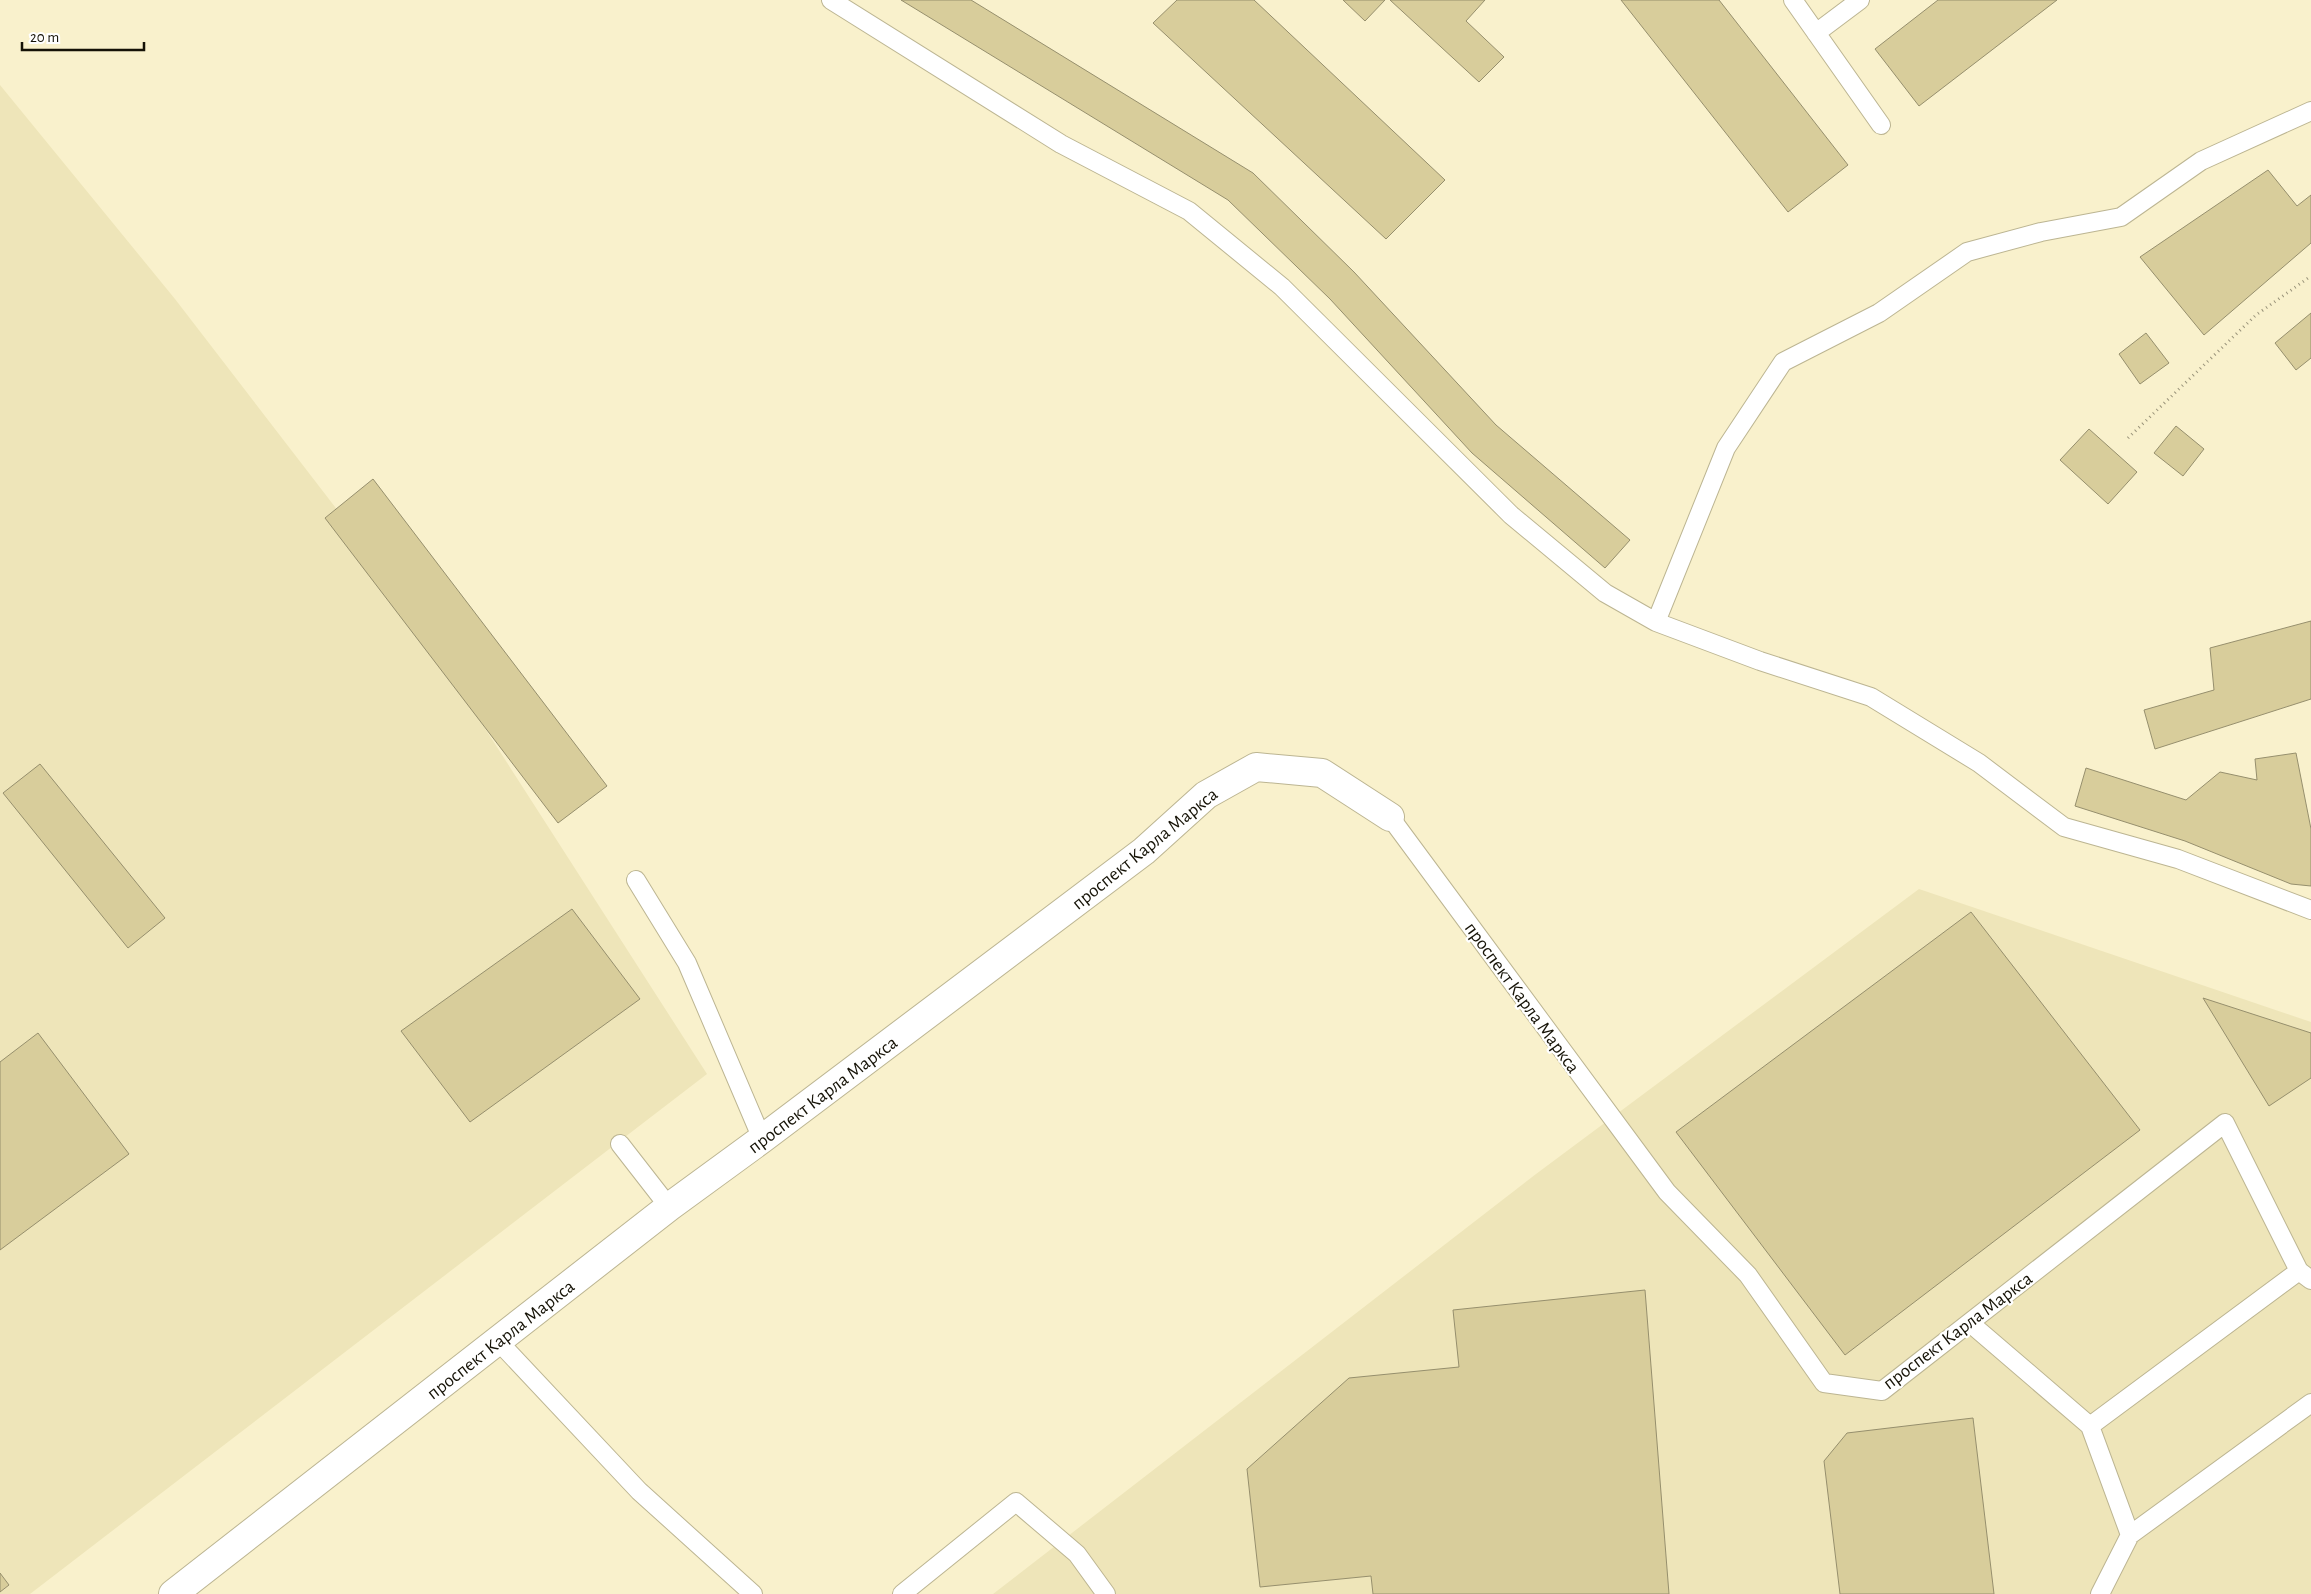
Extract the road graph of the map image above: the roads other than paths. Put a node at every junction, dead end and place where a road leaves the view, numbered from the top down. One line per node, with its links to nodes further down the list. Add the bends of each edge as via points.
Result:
1 (831, 0): 7 (lane, via 1061,144 1189,211 1282,287 1511,515 1605,593)
2 (1793, 0): 4 (lane)
3 (1860, 0): 4 (lane)
4 (1816, 33): 6 (lane)
5 (2311, 111): 7 (lane, via 2201,162 2122,217 2041,232 1967,252 1879,313 1784,362 1726,448)
6 (1881, 124)
7 (1656, 622): 10 (lane, via 1760,661 1871,697 1979,763 2064,828 2178,859)
8 (1390, 817): 11 (street, проспект Карла Маркса, via 1322,774 1256,767 1206,795 1144,851); 15 (lane, проспект Карла Маркса, via 1666,1192 1748,1275 1824,1383 1882,1391)
9 (636, 880): 11 (lane, via 687,963)
10 (2311, 910)
11 (762, 1139): 13 (street, проспект Карла Маркса)
12 (620, 1144): 13 (lane)
13 (669, 1207): 16 (street, проспект Карла Маркса)
14 (2305, 1276): 15 (lane, проспект Карла Маркса, via 2225,1123); 18 (lane)
15 (1970, 1323): 18 (lane)
16 (498, 1341): 20 (street, проспект Карла Маркса); 21 (lane, via 639,1492)
17 (2311, 1403): 19 (lane)
18 (2090, 1426): 19 (lane)
19 (2130, 1534): 24 (lane)
20 (173, 1594)
21 (753, 1594)
22 (902, 1594): 23 (lane, via 1016,1502 1077,1554)
23 (1106, 1594)
24 (2100, 1594)

